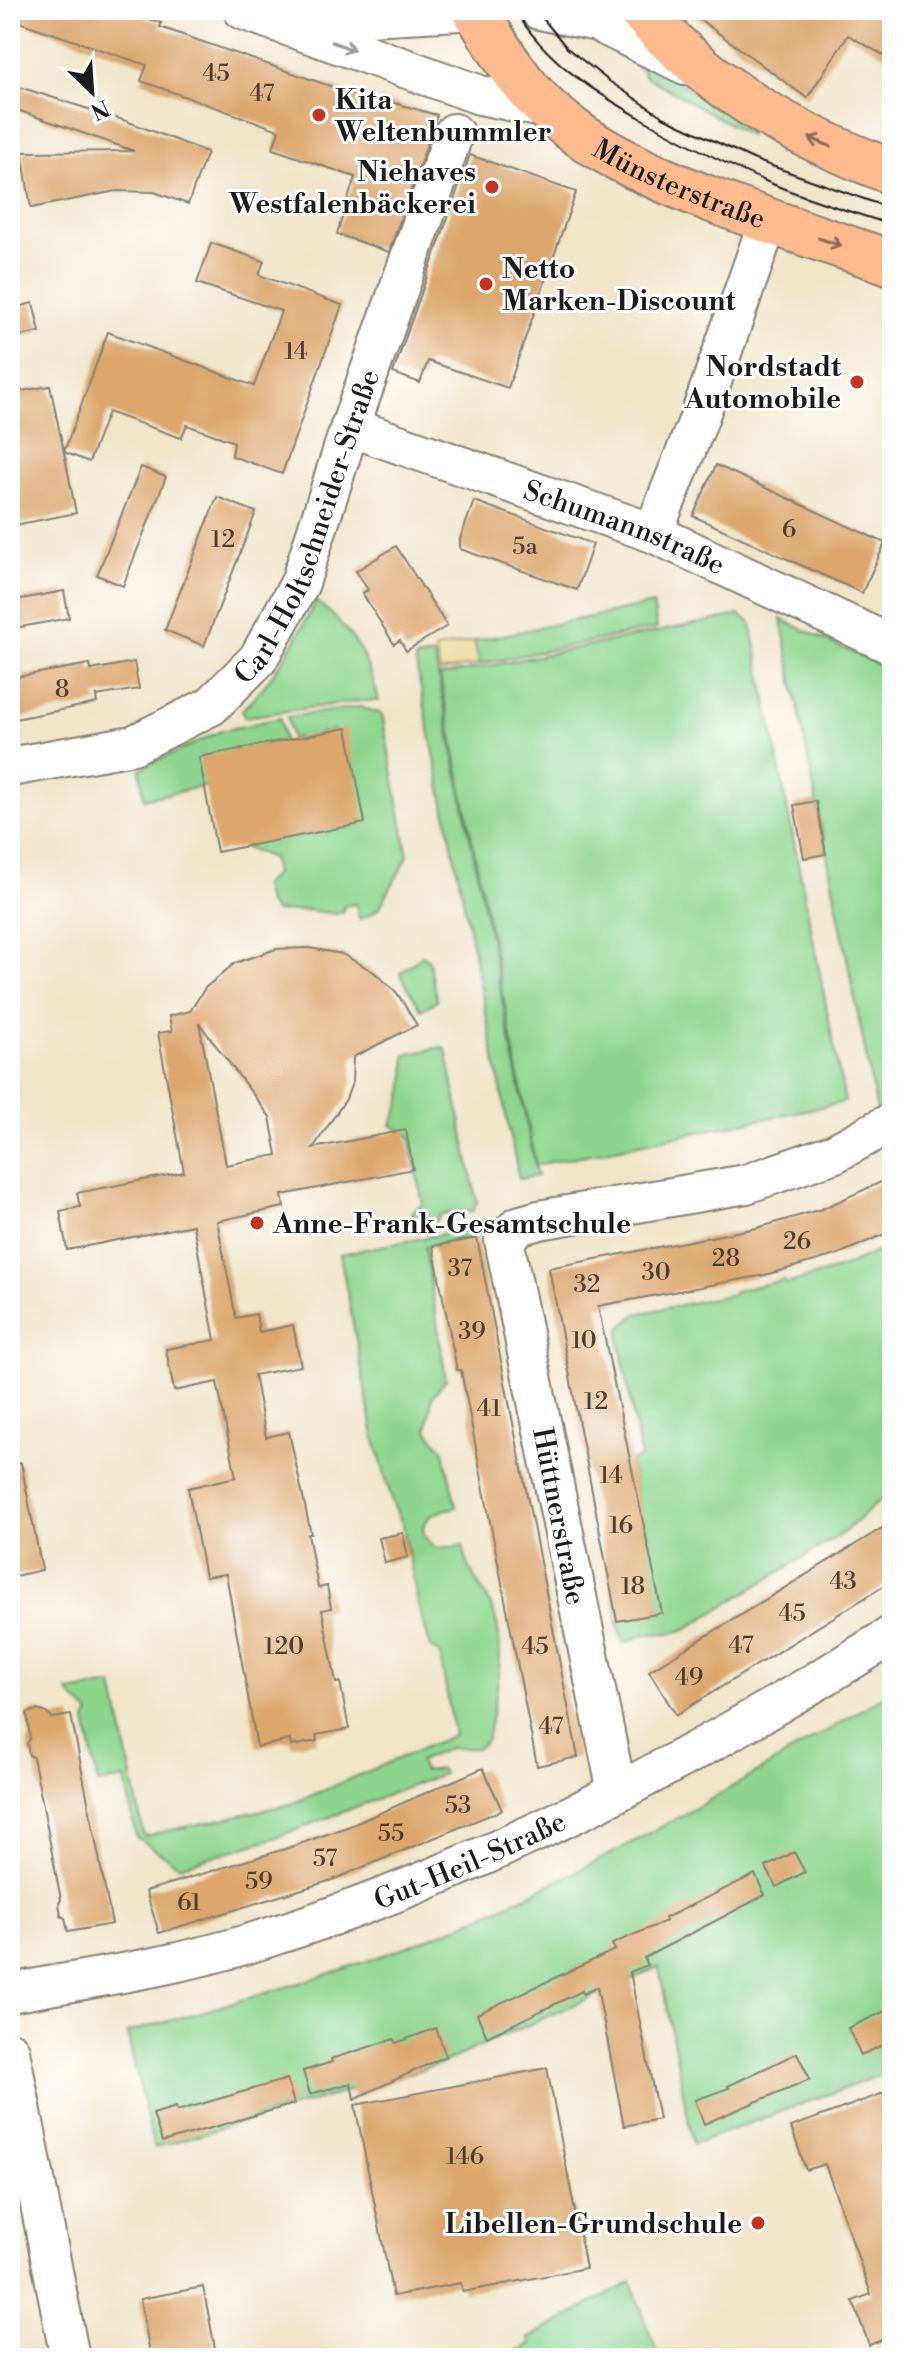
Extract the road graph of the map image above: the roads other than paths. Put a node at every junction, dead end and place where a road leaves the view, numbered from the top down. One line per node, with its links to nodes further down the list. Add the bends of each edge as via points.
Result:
1 (243, 10): 7 (street, one-way to 7, via 480,95)
2 (327, 10): 3 (street, via 351,17)
3 (476, 10): 7 (main road, Münsterstraße, via 520,81)
4 (539, 10): 6 (street, via 597,22)
5 (640, 10): 6 (main road)
6 (712, 79): 9 (main road, one-way to 6, via 799,133)
7 (547, 109): 10 (main road, Münsterstraße, via 598,149)
8 (454, 133): 12 (street, Carl-Holtschneider-Straße)
9 (892, 172)
10 (768, 222): 11 (main road, Münsterstraße, one-way to 11); 13 (street)
11 (892, 263)
12 (350, 427): 13 (street, Schumannstraße); 15 (street, Carl-Holtschneider-Straße, via 300,583 258,659 211,706 133,745)
13 (653, 533): 14 (street, Schumannstraße)
14 (892, 645)
15 (10, 767)
16 (892, 1122): 18 (street, Hüttnerstraße, via 835,1153 746,1184 539,1220 518,1226 504,1240)
17 (892, 1635): 18 (street, Gut-Heil-Straße, via 760,1716)
18 (617, 1792): 19 (street, Gut-Heil-Straße, via 393,1892 253,1942)
19 (10, 1993)
20 (10, 2051): 21 (street)
21 (70, 2358)

